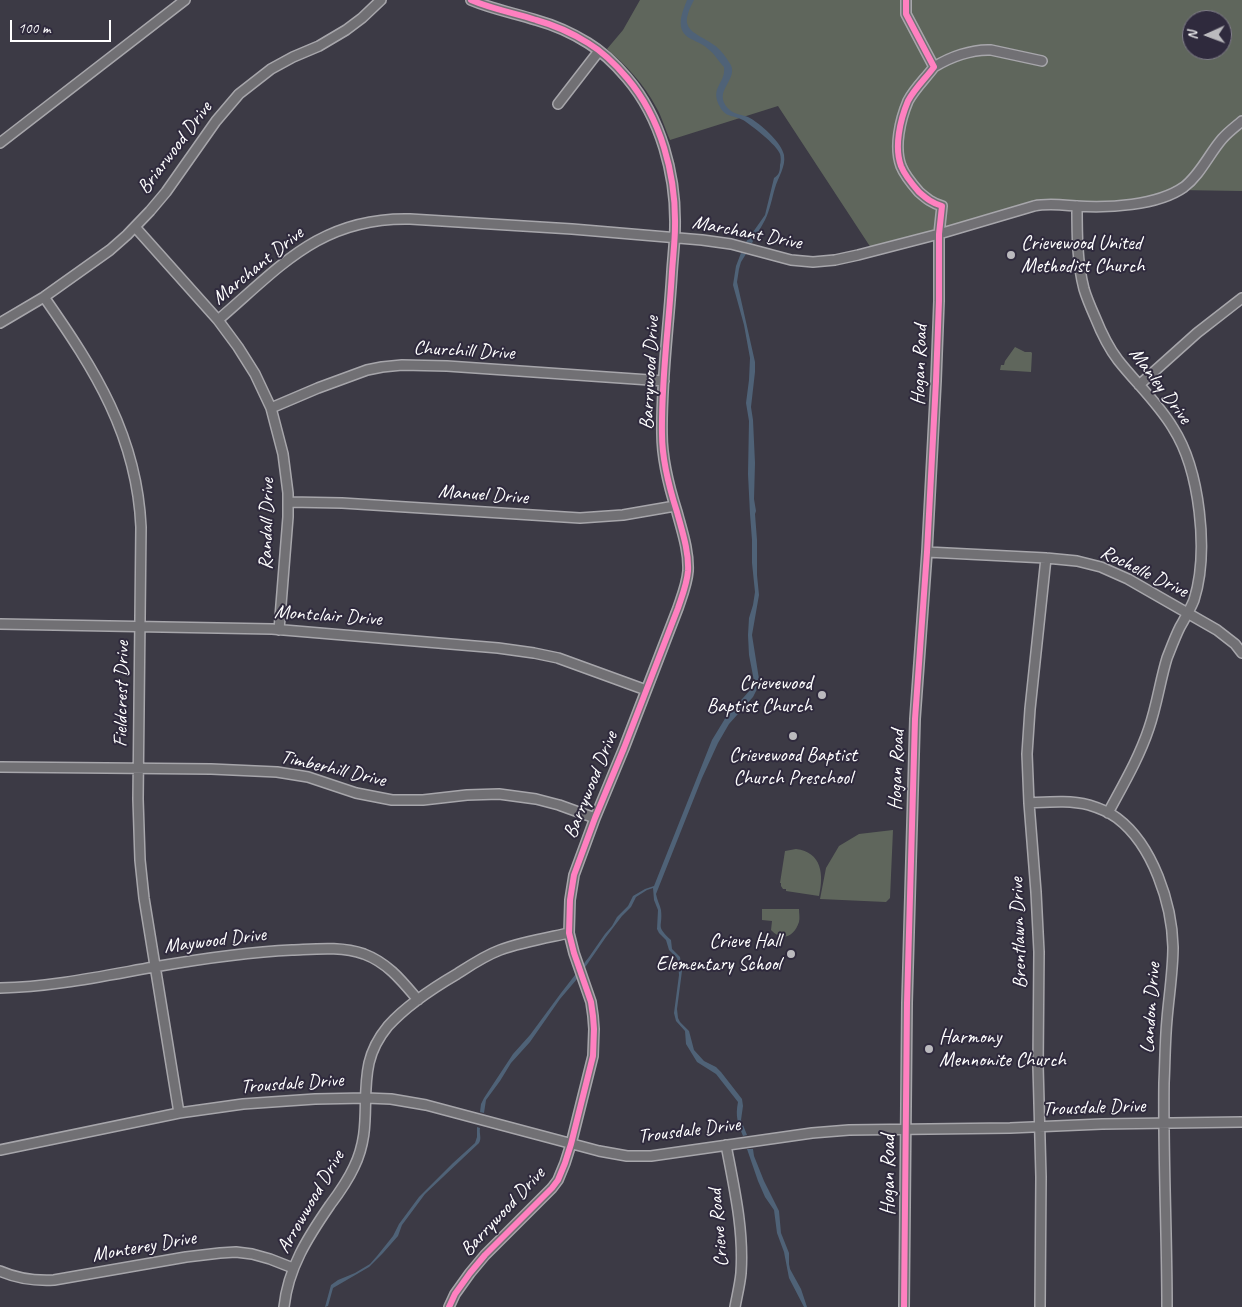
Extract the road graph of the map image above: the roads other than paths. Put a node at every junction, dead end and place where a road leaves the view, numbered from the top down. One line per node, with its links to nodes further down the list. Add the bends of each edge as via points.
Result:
1 (185, 0): 10 (street)
2 (381, 0): 12 (street, Briarwood Drive, via 340,34 271,70 239,94 166,192)
3 (471, 0): 5 (street, Barrywood Drive, via 552,26 584,40)
4 (906, 0): 7 (street, via 906,13)
5 (599, 51): 8 (street); 14 (street, Barrywood Drive, via 632,83 654,120 671,175)
6 (1042, 61): 7 (street, via 984,49 962,54)
7 (934, 67): 13 (street, Hogan Road, via 905,108 899,153 903,171 914,186 928,201 942,206)
8 (558, 104)
9 (1242, 121): 11 (street, Marchant Drive, via 1222,139 1197,174 1178,190 1136,204)
10 (0, 143)
11 (1077, 206): 13 (street, Marchant Drive, via 1034,206); 20 (street, Manley Drive, via 1079,258 1088,299 1112,351)
12 (135, 227): 15 (street, Briarwood Drive, via 110,250); 17 (street, Randall Drive)
13 (939, 234): 14 (street, Marchant Drive, via 849,258 812,262 791,260 722,242); 24 (street, Hogan Road, via 936,381)
14 (674, 237): 17 (street, Marchant Drive, via 410,219 370,222 338,231 307,246 279,266); 19 (street, Barrywood Drive)
15 (44, 297): 18 (street, Briarwood Drive); 28 (street, Fieldcrest Drive, via 89,364 112,408 127,447 140,518)
16 (1242, 298): 20 (street)
17 (218, 320): 21 (street, Randall Drive, via 247,360)
18 (0, 323)
19 (664, 381): 21 (street, Churchill Drive, via 402,365 361,372); 23 (street, Barrywood Drive, via 664,462)
20 (1139, 385): 26 (street, Manley Drive, via 1173,428 1185,451 1195,483 1200,565)
21 (271, 408): 22 (street, Randall Drive, via 283,454)
22 (289, 502): 23 (street, Manuel Drive, via 580,518 623,516); 29 (street, Randall Drive)
23 (675, 506): 31 (street, Barrywood Drive, via 685,544 687,576)
24 (927, 552): 25 (street, Rochelle Drive); 46 (street, Hogan Road, via 915,719)
25 (1046, 558): 26 (street, Rochelle Drive, via 1077,561 1109,570); 34 (street, Brentlawn Drive, via 1028,732)
26 (1188, 613): 30 (street, Rochelle Drive, via 1217,630); 35 (street, Manley Drive, via 1167,658 1144,742)
27 (0, 624): 28 (street, Montclair Drive)
28 (140, 626): 29 (street, Montclair Drive); 33 (street, Fieldcrest Drive)
29 (279, 630): 31 (street, Montclair Drive, via 534,653 565,660)
30 (1242, 653)
31 (646, 690): 36 (street, Barrywood Drive)
32 (0, 767): 33 (street, Timberhill Drive)
33 (138, 768): 36 (street, Timberhill Drive, via 284,773 395,801 468,794 519,796); 38 (street, Fieldcrest Drive, via 140,866)
34 (1029, 803): 35 (street, Landon Drive, via 1082,804); 45 (street, Brentlawn Drive, via 1039,952)
35 (1108, 813): 44 (street, Landon Drive, via 1117,818 1143,847 1161,886 1170,920 1173,957 1166,1029)
36 (595, 818): 37 (street, Barrywood Drive, via 574,875)
37 (569, 933): 40 (street, Arrowwood Drive, via 493,953); 47 (street, Barrywood Drive, via 594,1016 590,1066)
38 (155, 967): 39 (street, Maywood Drive, via 58,983); 40 (street, Maywood Drive, via 249,953 348,950 384,964); 42 (street, Fieldcrest Drive)
39 (0, 988)
40 (418, 1000): 41 (street, Arrowwood Drive, via 396,1018 379,1039 369,1064)
41 (366, 1098): 42 (street, Trousdale Drive, via 243,1104); 47 (street, Trousdale Drive, via 426,1105); 50 (street, Arrowwood Drive, via 364,1139 358,1160)
42 (179, 1112): 49 (street, Trousdale Drive)
43 (1242, 1122): 44 (street, Trousdale Drive)
44 (1164, 1123): 45 (street, Trousdale Drive); 57 (street, Landon Drive)
45 (1040, 1127): 46 (street, Trousdale Drive); 56 (street, Brentlawn Drive)
46 (905, 1128): 48 (street, Trousdale Drive, via 849,1130); 55 (street, Hogan Road)
47 (571, 1144): 48 (street, Trousdale Drive, via 637,1156); 53 (street, Barrywood Drive, via 554,1185 473,1268)
48 (726, 1145): 54 (street, Crieve Road, via 741,1246 741,1273)
49 (0, 1150)
50 (293, 1268): 51 (street, Monterey Drive, via 259,1256 229,1252 54,1280 17,1278); 52 (street, Arrowwood Drive)
51 (0, 1271)
52 (284, 1307)
53 (450, 1307)
54 (735, 1307)
55 (904, 1307)
56 (1040, 1307)
57 (1167, 1307)

